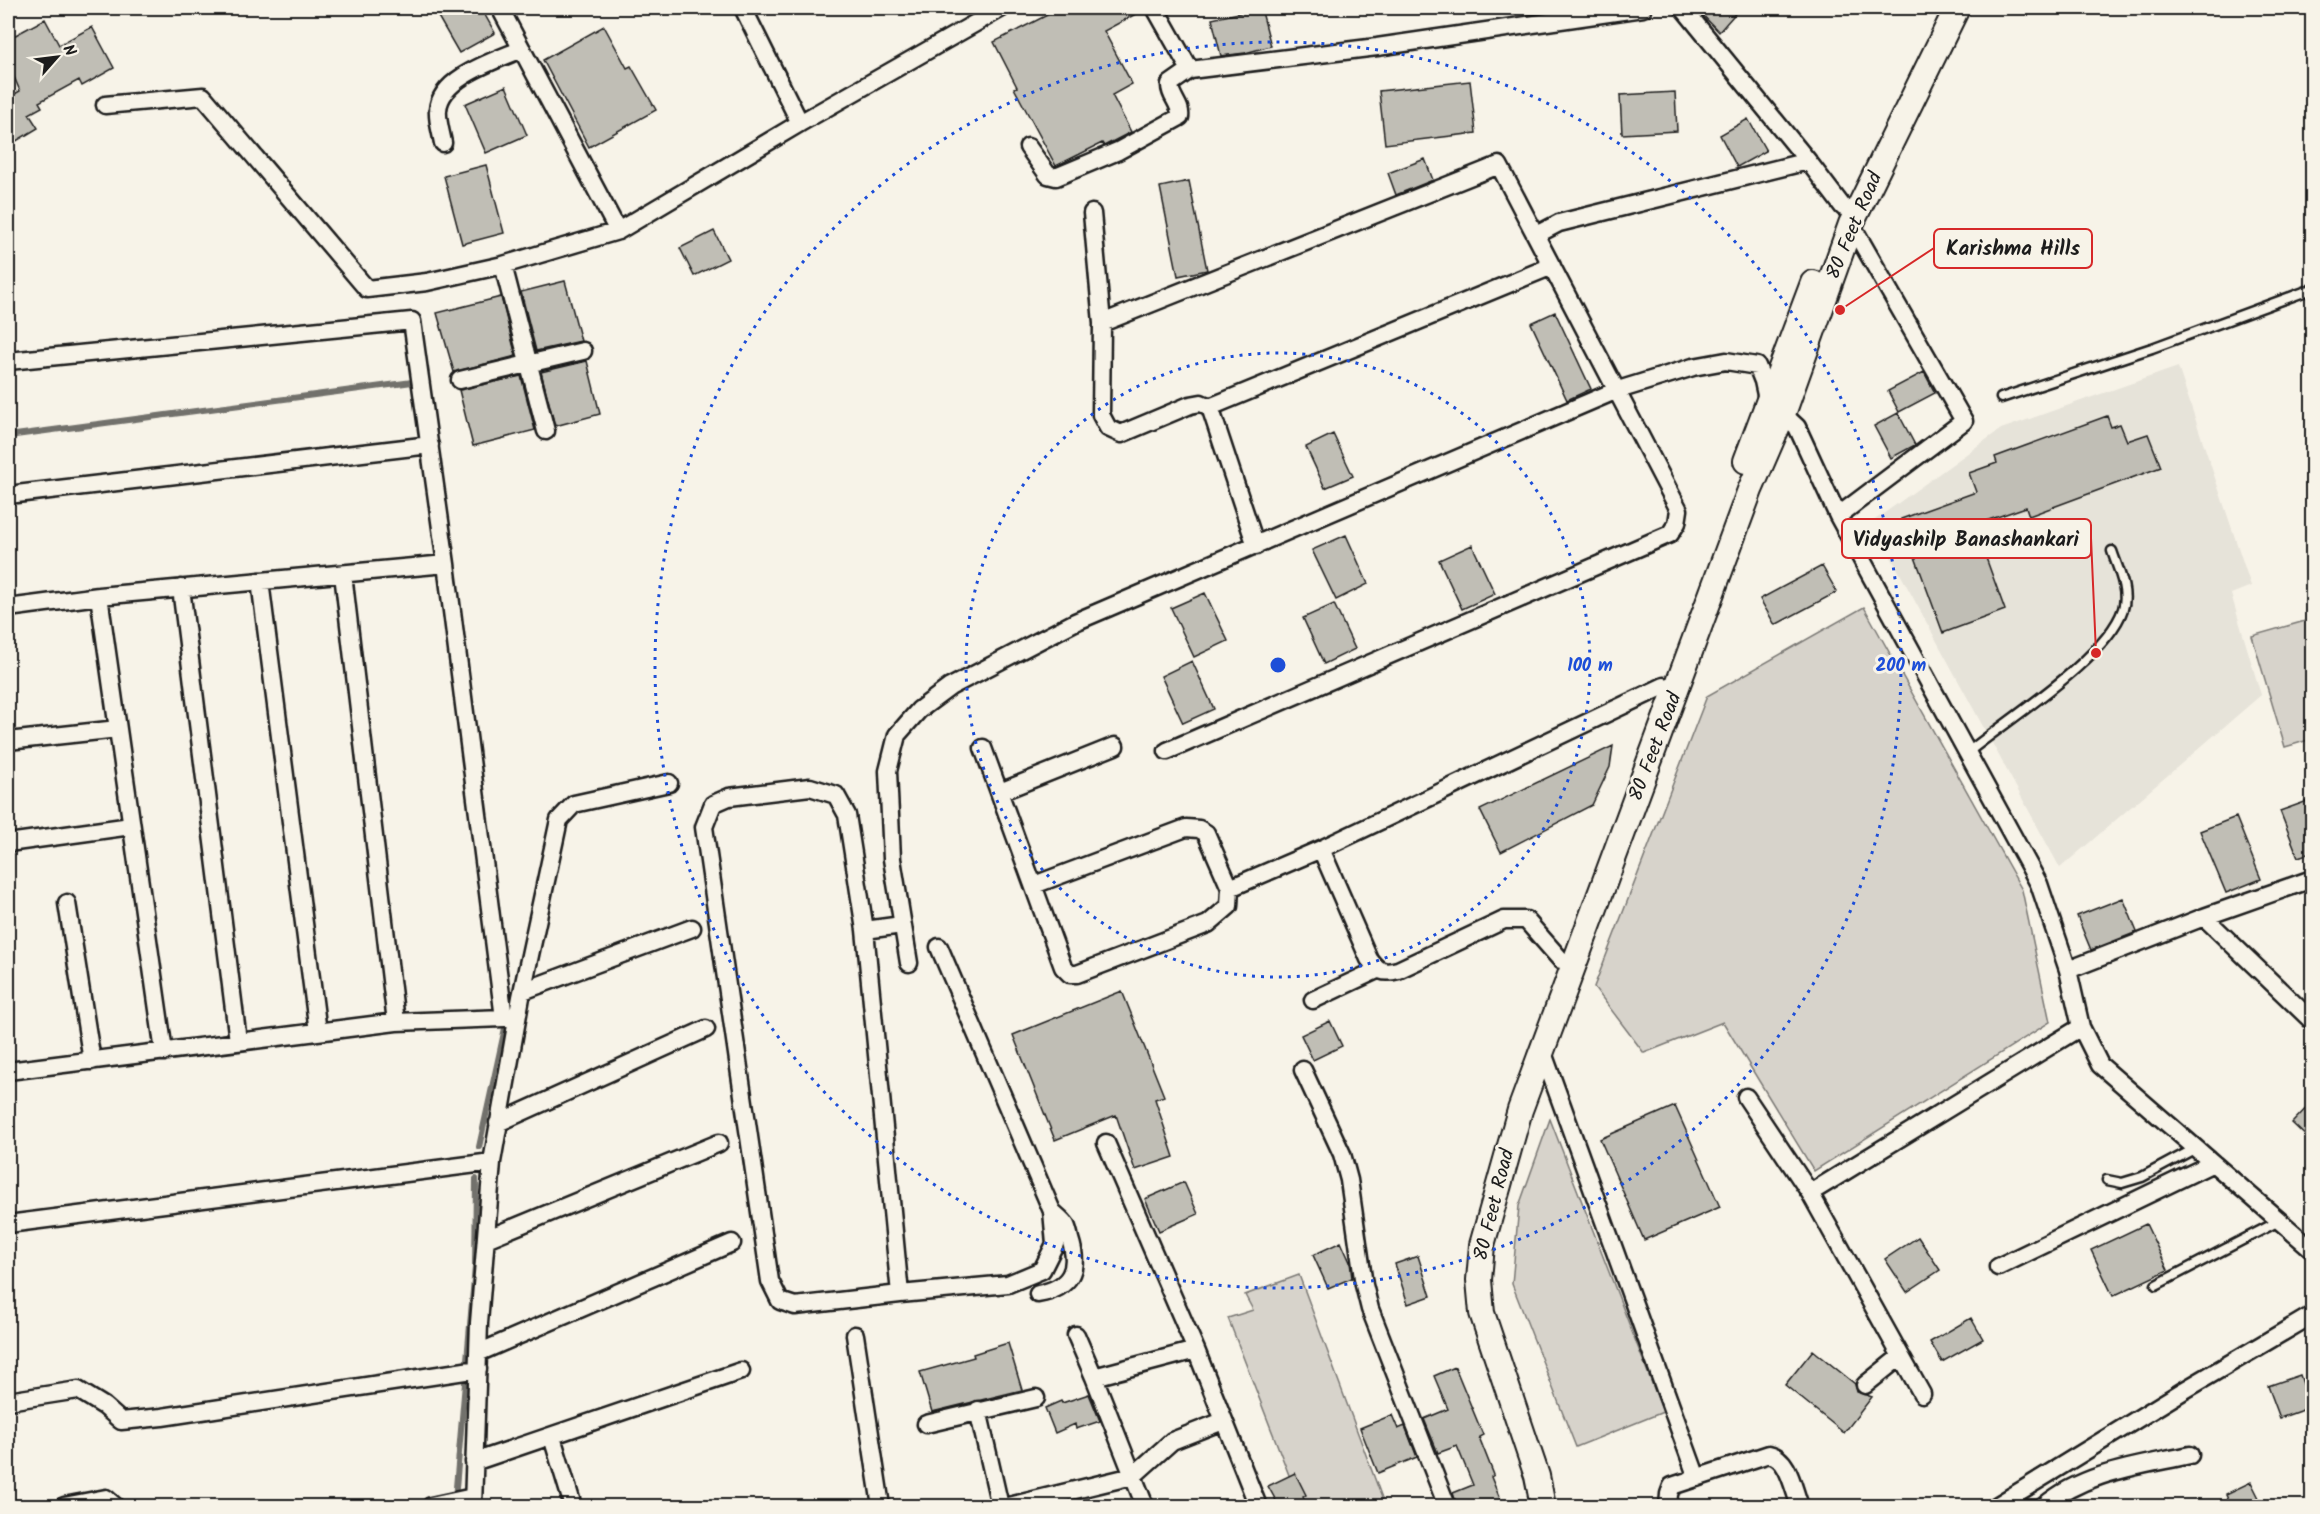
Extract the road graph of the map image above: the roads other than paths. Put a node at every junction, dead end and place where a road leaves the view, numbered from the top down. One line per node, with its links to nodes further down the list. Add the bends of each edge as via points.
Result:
1 (500, 8): 9 (street)
2 (743, 8): 12 (street)
3 (1002, 8): 12 (street)
4 (1155, 8): 10 (street)
5 (1643, 8): 10 (street)
6 (1683, 8): 15 (street)
7 (1940, 8): 17 (main road, 80 Feet Road)
8 (1957, 8): 17 (main road, 80 Feet Road)
9 (522, 49): 13 (street, via 466,74 447,89 438,109); 18 (street)
10 (1190, 70): 14 (street, via 1170,84 1180,117 1118,151 1056,177 1048,175)
11 (105, 105): 20 (street, via 202,96 367,289 427,282)
12 (800, 123): 18 (street)
13 (443, 142)
14 (1028, 147)
15 (1808, 161): 17 (street); 19 (street, via 1559,223)
16 (1092, 213): 23 (street)
17 (1847, 215): 31 (main road, 80 Feet Road); 35 (street, via 1964,421)
18 (618, 231): 20 (street)
19 (1536, 235): 21 (street); 23 (street, via 1499,165)
20 (503, 265): 26 (street)
21 (1552, 266): 28 (street); 30 (street)
22 (2313, 289): 29 (lane)
23 (1102, 323): 30 (street, via 1101,415 1108,428 1121,434 1190,405 1201,403)
24 (583, 351): 26 (street)
25 (8, 361): 33 (street, via 412,321)
26 (528, 363): 27 (street); 32 (street)
27 (460, 380)
28 (1615, 392): 31 (street, via 1693,367 1726,361 1757,366); 36 (street); 49 (street, via 1679,510 1670,534)
29 (2001, 398)
30 (1210, 407): 36 (street)
31 (1775, 409): 35 (street, via 1797,427); 44 (main road, 80 Feet Road); 77 (main road, 80 Feet Road, via 1750,490)
32 (546, 431)
33 (430, 445): 34 (street); 38 (street)
34 (8, 495)
35 (1838, 516): 50 (street)
36 (1256, 546): 61 (street, via 1066,626 950,687 919,710 897,735 888,771 892,859)
37 (2112, 551): 50 (lane, via 2125,595 2123,610 2104,640 2043,695)
38 (446, 564): 39 (street); 72 (street, via 504,1018)
39 (343, 574): 40 (street); 72 (street)
40 (260, 581): 41 (street); 75 (street)
41 (181, 588): 42 (street); 76 (street)
42 (99, 596): 43 (street); 45 (street)
43 (8, 608)
44 (1664, 686): 55 (street); 65 (main road, 80 Feet Road)
45 (118, 729): 46 (street); 53 (street)
46 (8, 741)
47 (1115, 746): 52 (street)
48 (983, 748): 52 (street)
49 (1167, 752)
50 (1967, 753): 68 (street, via 2039,884)
51 (669, 783): 69 (street, via 574,804 559,820)
52 (1000, 792): 57 (street)
53 (132, 826): 54 (street); 78 (street)
54 (8, 843)
55 (1321, 849): 58 (street); 67 (street)
56 (2313, 879): 60 (street)
57 (1034, 885): 58 (street, via 1186,828 1206,833); 58 (street, via 1063,967 1070,974 1208,924 1229,906)
58 (1230, 888)
59 (67, 903): 79 (street)
60 (2204, 917): 68 (street); 71 (street)
61 (902, 925): 63 (street); 66 (street)
62 (692, 928): 69 (street)
63 (865, 930): 99 (street); 99 (street, via 847,815 836,795 810,786 729,797 713,804 704,827 770,1281 780,1301 795,1305)
64 (939, 947): 91 (street)
65 (1561, 960): 67 (street, via 1526,920 1504,920 1398,970); 132 (main road, 80 Feet Road, via 1506,1106 1466,1261 1466,1298 1473,1332)
66 (909, 963)
67 (1377, 970): 70 (street)
68 (2068, 970): 73 (street)
69 (523, 991): 83 (street)
70 (1313, 1000)
71 (2313, 1021)
72 (396, 1022): 75 (street)
73 (2081, 1027): 86 (street, via 2100,1065); 90 (street)
74 (706, 1029): 83 (street)
75 (318, 1032): 76 (street)
76 (238, 1041): 78 (street)
77 (1542, 1050): 120 (street); 133 (main road, 80 Feet Road, via 1520,1110 1485,1236 1479,1280 1486,1328 1535,1468)
78 (164, 1052): 79 (street)
79 (92, 1061): 81 (street)
80 (1303, 1070): 131 (street, via 1342,1154 1370,1309)
81 (8, 1071)
82 (1746, 1097): 90 (street)
83 (498, 1123): 87 (street)
84 (719, 1143): 94 (street)
85 (1106, 1143): 104 (street)
86 (2196, 1148): 88 (street); 89 (lane, via 2142,1177 2122,1183)
87 (492, 1162): 93 (street); 94 (street)
88 (2213, 1163): 92 (street); 97 (street)
89 (2107, 1180)
90 (1810, 1193): 105 (street)
91 (1052, 1211): 99 (street, via 1055,1245 1042,1269 1008,1284); 100 (street, via 1065,1224 1075,1254 1073,1272 1065,1284)
92 (2279, 1221): 96 (street); 98 (lane)
93 (8, 1224)
94 (486, 1239): 106 (street)
95 (732, 1243): 106 (street)
96 (2313, 1249)
97 (1998, 1267)
98 (2156, 1285)
99 (900, 1294)
100 (1038, 1294)
101 (2313, 1315): 136 (street)
102 (855, 1335): 126 (street)
103 (1076, 1335): 108 (street)
104 (1196, 1350): 108 (street); 114 (street)
105 (1901, 1356): 109 (street); 110 (street)
106 (477, 1364): 112 (street, via 456,1371 162,1418 121,1421 78,1390); 118 (street)
107 (741, 1371): 116 (street)
108 (1094, 1377): 119 (street)
109 (1865, 1385)
110 (1922, 1394)
111 (1036, 1398): 113 (street)
112 (8, 1401)
113 (978, 1410): 115 (street); 127 (street)
114 (1223, 1421): 119 (street, via 1172,1441); 130 (street)
115 (926, 1424)
116 (552, 1437): 118 (street); 125 (street)
117 (2190, 1455): 137 (street, via 2102,1475 2072,1487)
118 (474, 1462): 121 (street)
119 (1133, 1476): 128 (street); 129 (street)
120 (1697, 1478): 134 (street, via 1672,1486); 135 (street, via 1769,1454 1777,1455)
121 (473, 1502): 124 (street)
122 (64, 1506): 123 (street, via 106,1498)
123 (115, 1506)
124 (431, 1506)
125 (573, 1506)
126 (881, 1506)
127 (1000, 1506)
128 (1016, 1506)
129 (1145, 1506)
130 (1258, 1506)
131 (1447, 1506)
132 (1529, 1506)
133 (1543, 1506)
134 (1668, 1506)
135 (1800, 1506)
136 (1996, 1506)
137 (2044, 1506)

